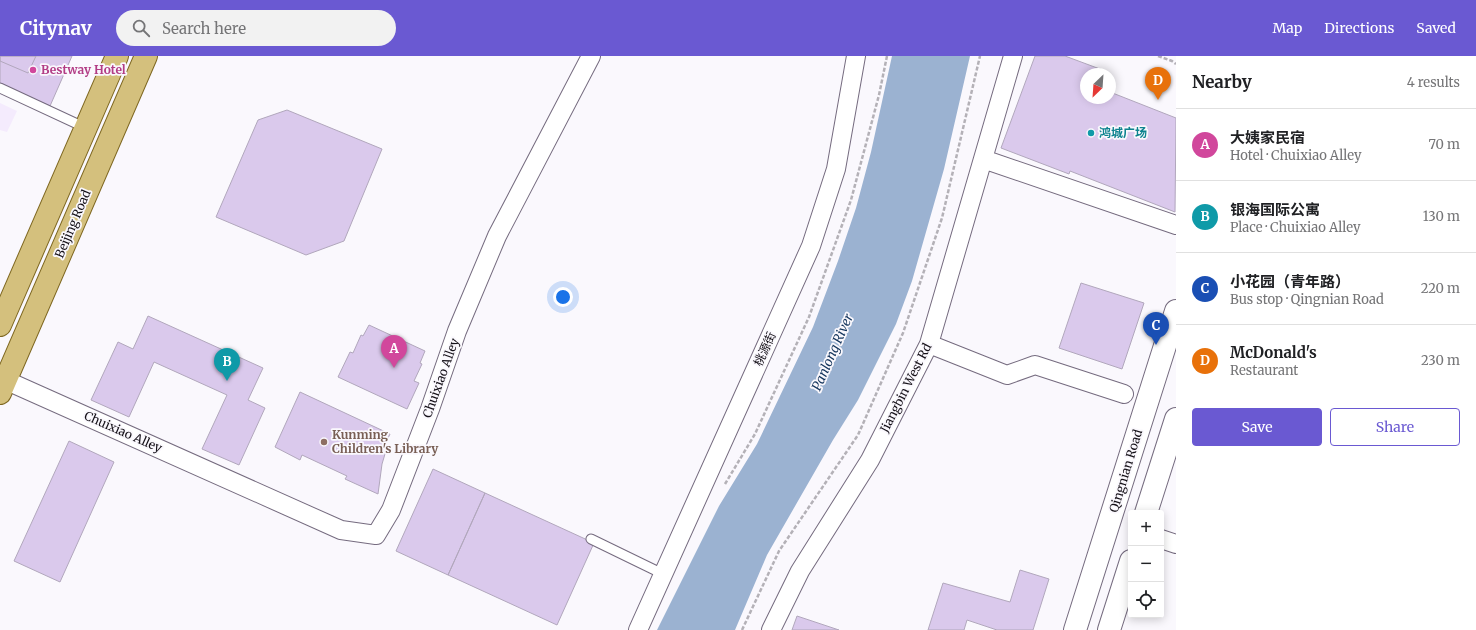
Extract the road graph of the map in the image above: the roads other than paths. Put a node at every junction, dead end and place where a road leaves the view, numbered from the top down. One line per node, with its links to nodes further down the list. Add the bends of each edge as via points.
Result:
1 (117, 56): 7 (main road)
2 (146, 56): 13 (main road, Beijing Road)
3 (591, 56): 13 (street, Chuixiao Alley, via 497,236 458,331 391,510 376,535 341,530)
4 (856, 56): 21 (street, 桃源街, via 836,169 811,246)
5 (1013, 56): 8 (street, Jiangbin West Rd)
6 (0, 88): 7 (lane)
7 (86, 128): 11 (main road)
8 (983, 159): 9 (street); 12 (street, Jiangbin West Rd)
9 (1176, 225)
10 (1176, 311): 24 (main road, Qingnian Road)
11 (0, 325)
12 (929, 344): 14 (street, via 1007,375 1035,365); 23 (street, Jiangbin West Rd, via 870,460 800,571)
13 (3, 387)
14 (1124, 394)
15 (1176, 419): 16 (main road)
16 (1147, 510)
17 (590, 539): 21 (lane)
18 (1164, 540): 19 (street)
19 (1176, 544)
20 (1128, 570): 25 (main road)
21 (663, 574): 22 (street, 桃源街)
22 (638, 630)
23 (771, 630)
24 (1075, 630)
25 (1109, 630)

